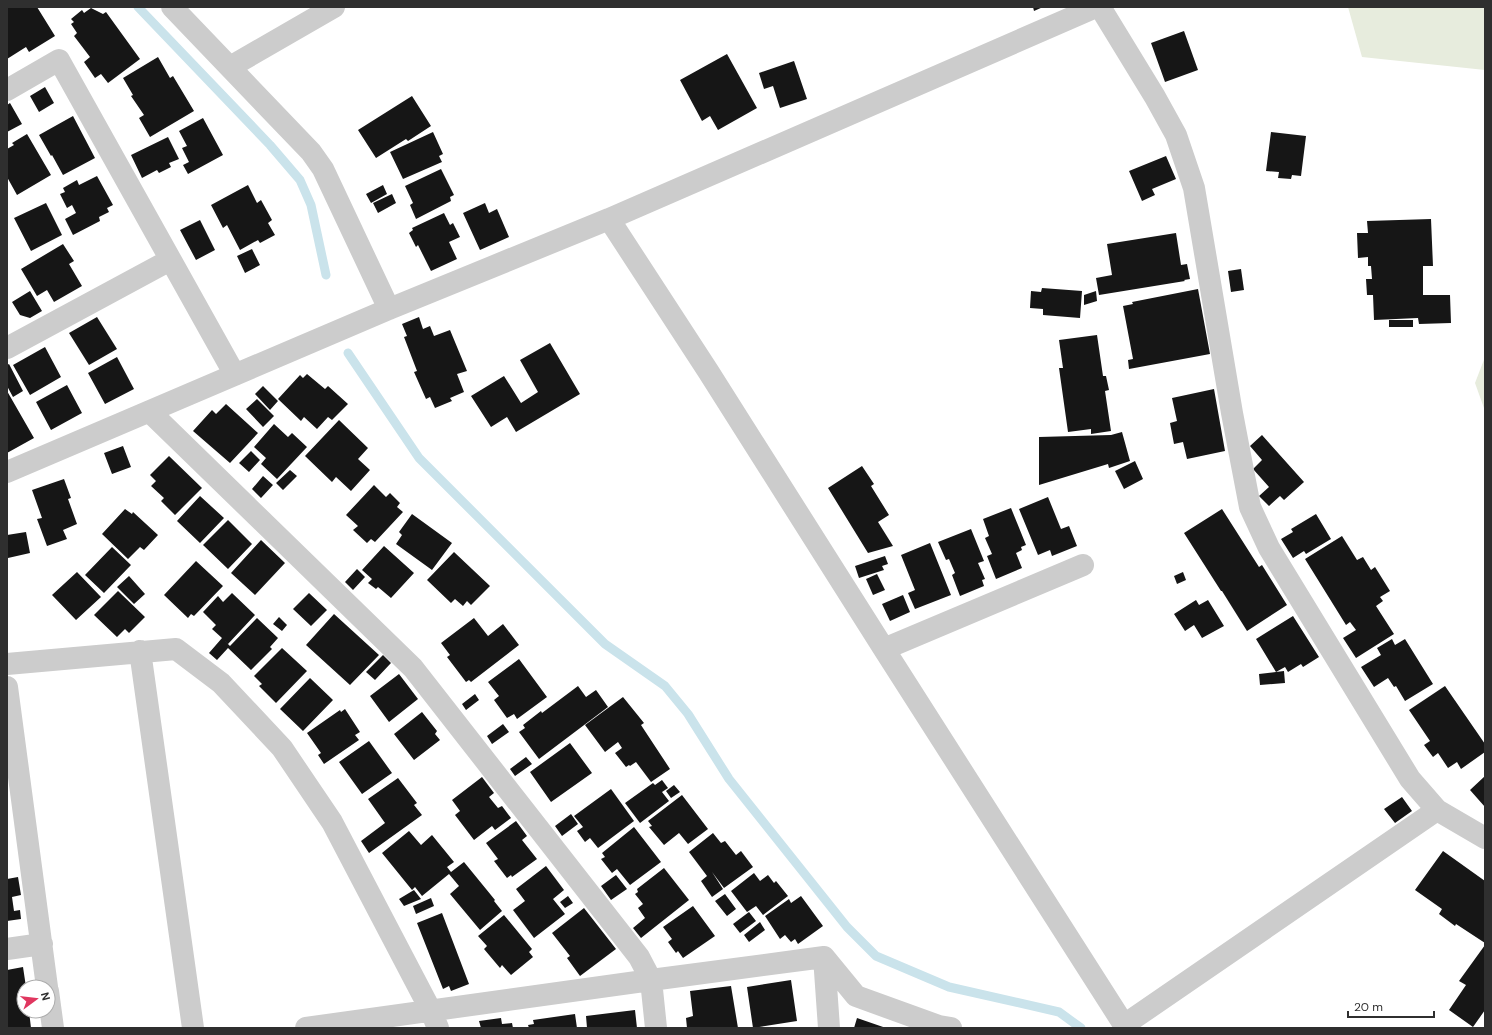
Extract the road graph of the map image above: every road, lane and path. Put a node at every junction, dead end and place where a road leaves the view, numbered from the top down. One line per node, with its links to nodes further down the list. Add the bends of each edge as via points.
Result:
1 (172, 7): 5 (street)
2 (334, 7): 5 (street)
3 (1096, 7): 7 (street)
4 (1100, 7): 20 (street, via 1156,97 1176,135 1194,188 1250,507 1269,548 1410,779)
5 (230, 67): 9 (street, via 311,152 323,169)
6 (7, 90): 8 (street, via 59,60)
7 (609, 219): 9 (street); 15 (street)
8 (170, 260): 10 (street); 11 (street)
9 (389, 309): 11 (street)
10 (7, 348)
11 (235, 375): 12 (street)
12 (150, 412): 13 (street); 26 (street, via 413,668 639,957)
13 (7, 472)
14 (1083, 565): 15 (street)
15 (884, 649): 29 (street)
16 (140, 652): 17 (street); 27 (street, via 176,648 221,683 282,748 332,822); 30 (street)
17 (7, 664)
18 (7, 687): 19 (street)
19 (10, 733): 22 (street)
20 (1437, 810): 21 (street); 29 (street)
21 (1485, 838)
22 (42, 944): 23 (street); 25 (street)
23 (7, 949)
24 (824, 957): 26 (street); 33 (street); 34 (street, via 856,996)
25 (46, 979)
26 (651, 980): 27 (street); 32 (street)
27 (435, 1020): 28 (street)
28 (394, 1022): 31 (street)
29 (1125, 1026)
30 (193, 1028)
31 (306, 1028)
32 (656, 1028)
33 (829, 1028)
34 (951, 1028)

